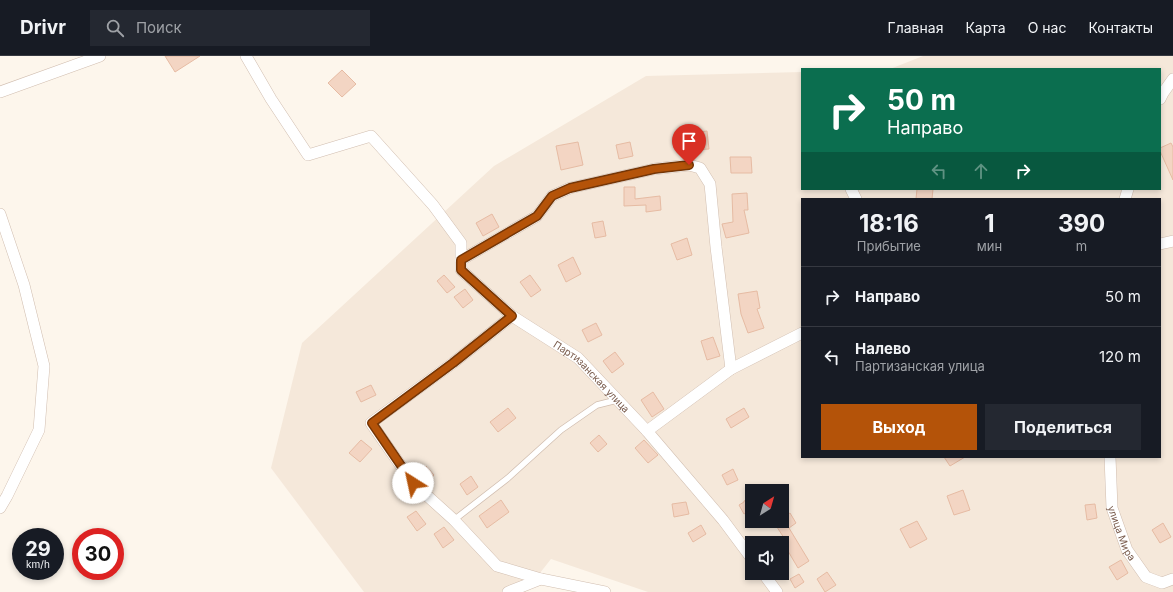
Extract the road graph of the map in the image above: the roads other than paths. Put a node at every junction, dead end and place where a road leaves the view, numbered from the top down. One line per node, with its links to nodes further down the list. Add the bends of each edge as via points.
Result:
1 (100, 56): 4 (street)
2 (246, 56): 9 (street, Партизанская улица, via 308,155 371,136 434,205 461,243)
3 (1173, 79): 5 (street)
4 (0, 92)
5 (1161, 97)
6 (0, 214): 16 (street, via 24,285 44,366 39,430)
7 (1173, 241): 8 (street)
8 (1161, 244)
9 (461, 260): 10 (street, Партизанская улица, via 461,270); 12 (street, via 537,216 552,196 570,188 654,169 689,165 700,168 710,184)
10 (512, 316): 13 (street, Партизанская улица, via 578,358); 17 (street, via 372,423 413,483)
11 (801, 334): 12 (street)
12 (731, 369): 14 (street)
13 (618, 400): 14 (street, Партизанская улица); 17 (lane, via 597,405 561,430 508,478)
14 (647, 431): 18 (street, Партизанская улица)
15 (1110, 458): 20 (street, улица Мира, via 1112,508 1127,550 1146,577 1162,582)
16 (0, 508)
17 (454, 520): 19 (street, via 497,566)
18 (745, 550)
19 (541, 578): 22 (street); 23 (street)
20 (1173, 579)
21 (768, 580): 24 (street)
22 (508, 592)
23 (606, 592)
24 (777, 592)

